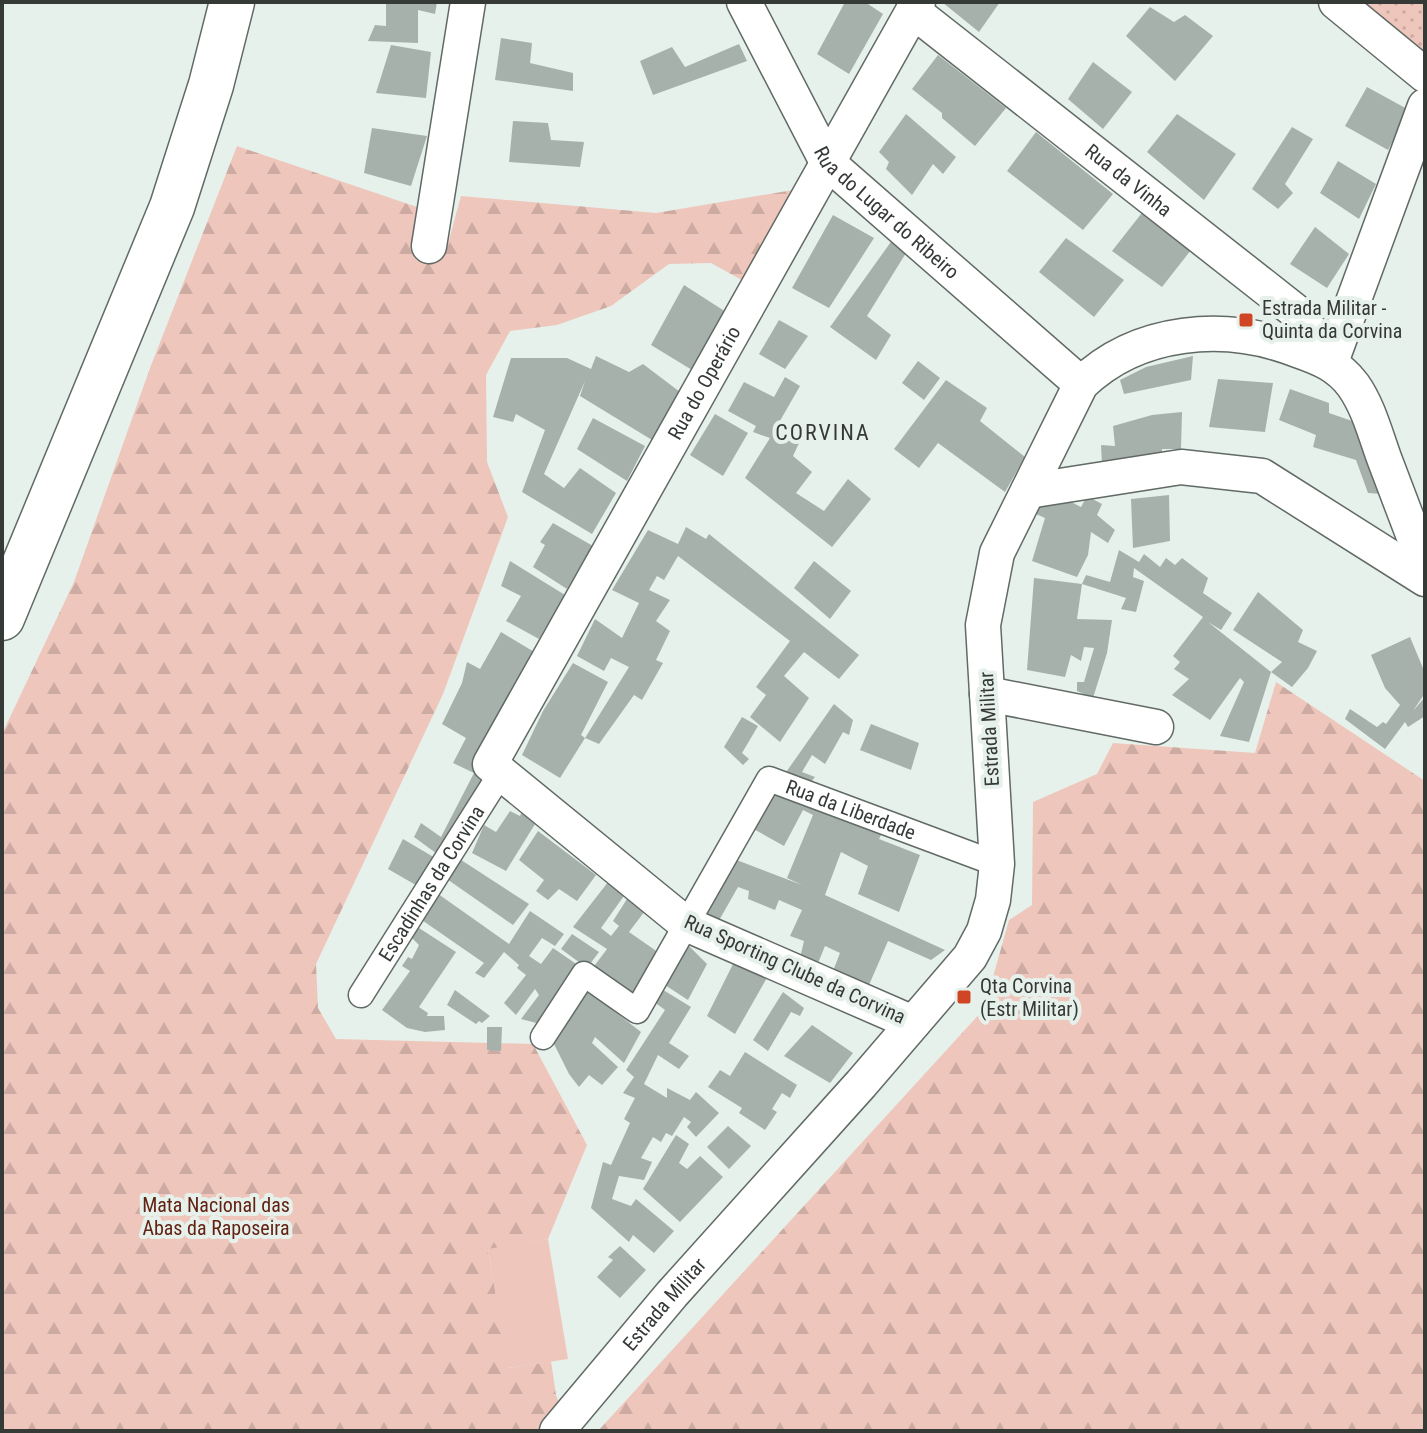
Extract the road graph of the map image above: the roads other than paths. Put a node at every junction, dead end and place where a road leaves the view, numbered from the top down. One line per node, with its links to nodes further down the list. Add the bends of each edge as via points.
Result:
1 (232, 2): 15 (main road, via 172,207)
2 (468, 2): 9 (street)
3 (744, 2): 8 (street, Rua do Lugar do Ribeiro)
4 (1336, 2): 6 (street)
5 (916, 6): 8 (street, Rua do Operário); 10 (street, Rua da Vinha, via 1299,314)
6 (1425, 75)
7 (1425, 106): 10 (street)
8 (827, 162): 11 (street, Rua do Lugar do Ribeiro); 18 (street, Rua do Operário)
9 (429, 246)
10 (1331, 362): 11 (street, Estrada Militar, via 1243,334 1177,337 1120,354); 13 (street, via 1369,415)
11 (1081, 384): 12 (street, Estrada Militar)
12 (1028, 491): 14 (street, via 1181,467 1262,476); 16 (street, Estrada Militar, via 997,553 983,625)
13 (1425, 566)
14 (1425, 579)
15 (2, 618)
16 (987, 694): 17 (street); 19 (street, Estrada Militar)
17 (1156, 727)
18 (495, 768): 20 (street, Rua Sporting Clube da Corvina); 21 (street, Escadinhas da Corvina)
19 (997, 864): 20 (street, Rua da Liberdade, via 769,779); 22 (street, Estrada Militar, via 993,900 977,944)
20 (686, 924): 22 (street, Rua Sporting Clube da Corvina); 23 (street, via 637,1011 584,974)
21 (361, 995)
22 (913, 1023): 24 (street, Estrada Militar)
23 (543, 1037)
24 (557, 1431)

